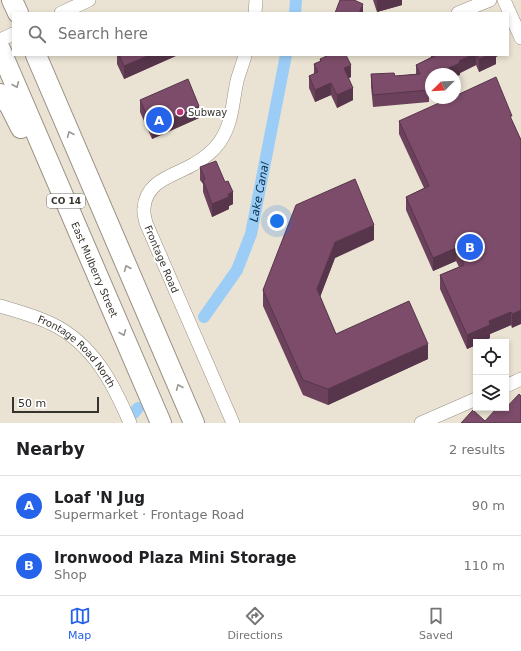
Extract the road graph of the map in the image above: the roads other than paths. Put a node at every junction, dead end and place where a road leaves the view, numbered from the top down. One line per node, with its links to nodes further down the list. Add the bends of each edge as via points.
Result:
1 (12, 0): 6 (highway)
2 (89, 0): 7 (street)
3 (256, 0): 8 (street)
4 (490, 0): 9 (street)
5 (504, 0): 11 (street)
6 (18, 12)
7 (63, 12)
8 (255, 12)
9 (460, 12)
10 (12, 34): 12 (street)
11 (521, 38)
12 (0, 40)
13 (0, 49): 17 (highway, East Mulberry Street / CO 14, one-way to 17)
14 (36, 56): 24 (highway, CO 14, one-way to 14)
15 (245, 56): 25 (street, Frontage Road, via 231,121 220,142 194,164 156,184 150,191 143,209 146,223)
16 (0, 94): 17 (highway, via 16,118 58,211)
17 (88, 253): 23 (highway, East Mulberry Street / CO 14, one-way to 23)
18 (0, 306): 22 (street, Frontage Road North, via 53,324 78,342 95,358 108,377)
19 (521, 379): 20 (street)
20 (509, 385)
21 (473, 400): 26 (street)
22 (130, 423)
23 (161, 423)
24 (194, 423)
25 (233, 423)
26 (421, 423)

